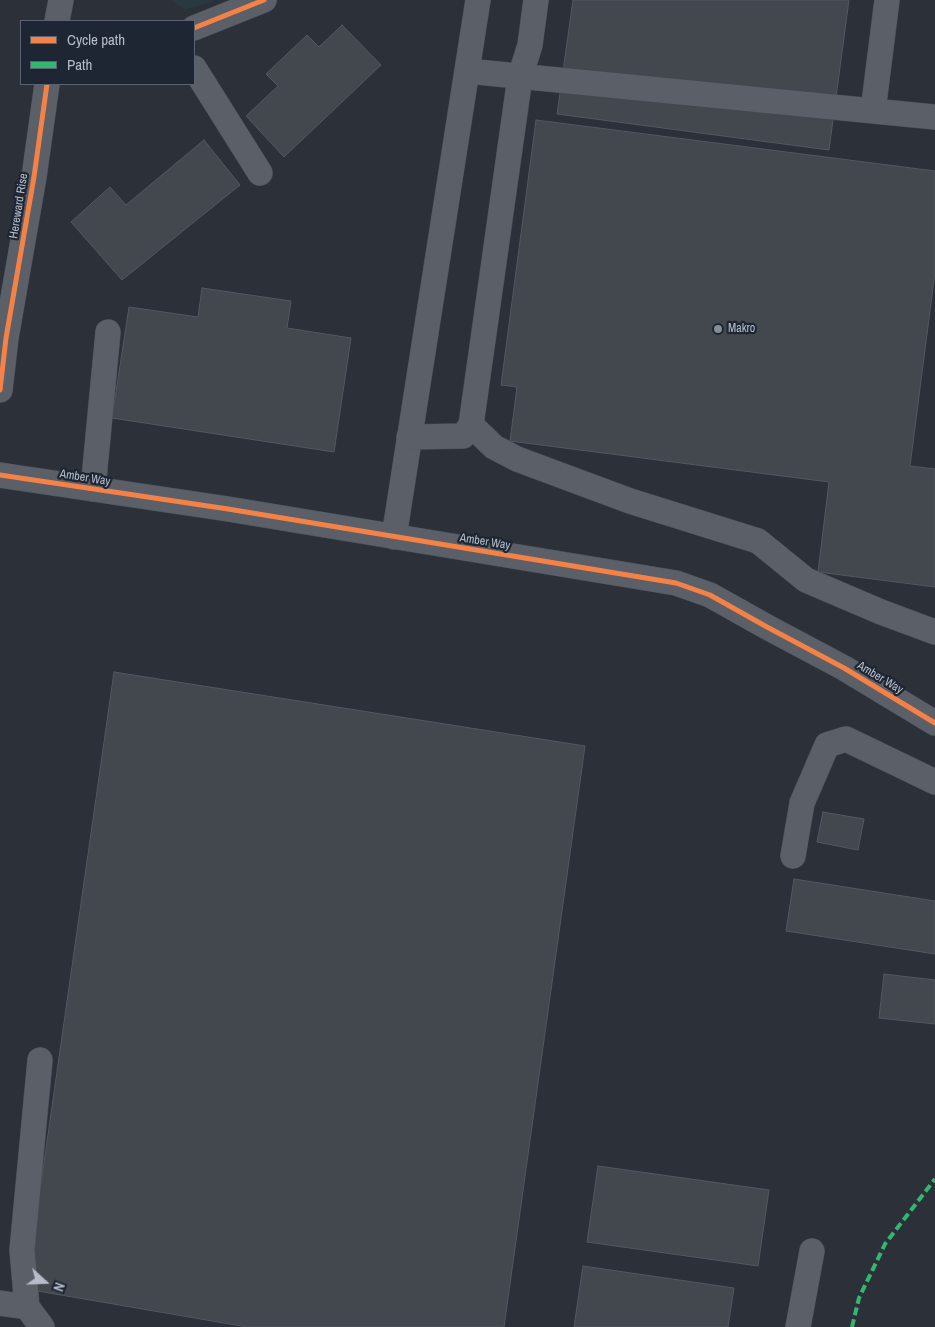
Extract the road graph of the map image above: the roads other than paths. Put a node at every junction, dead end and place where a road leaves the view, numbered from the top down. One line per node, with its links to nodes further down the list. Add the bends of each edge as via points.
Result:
1 (61, 0): 6 (street)
2 (264, 0): 7 (street)
3 (536, 0): 10 (street, via 530,44)
4 (887, 0): 12 (street)
5 (473, 2): 9 (street)
6 (57, 20)
7 (195, 28)
8 (195, 70): 14 (street)
9 (467, 71): 10 (street); 18 (street)
10 (520, 77): 12 (street); 17 (street)
11 (47, 85): 16 (street, Hereward Rise)
12 (873, 111): 13 (street)
13 (935, 117)
14 (260, 173)
15 (108, 332): 20 (street)
16 (0, 390)
17 (471, 425): 18 (street, via 463,436); 22 (street, via 494,447 517,459 630,501 758,540 806,580)
18 (409, 437): 21 (street)
19 (0, 475): 20 (street, Amber Way)
20 (93, 489): 21 (street, Amber Way)
21 (394, 537): 23 (street, Amber Way, via 676,583 710,595 844,668)
22 (935, 632)
23 (935, 723)
24 (935, 782): 25 (street, via 846,739 827,745 802,803)
25 (794, 856)
26 (40, 1060): 29 (street, via 22,1250)
27 (812, 1251): 31 (street)
28 (0, 1303): 29 (street)
29 (27, 1307): 30 (street)
30 (42, 1327)
31 (798, 1327)

